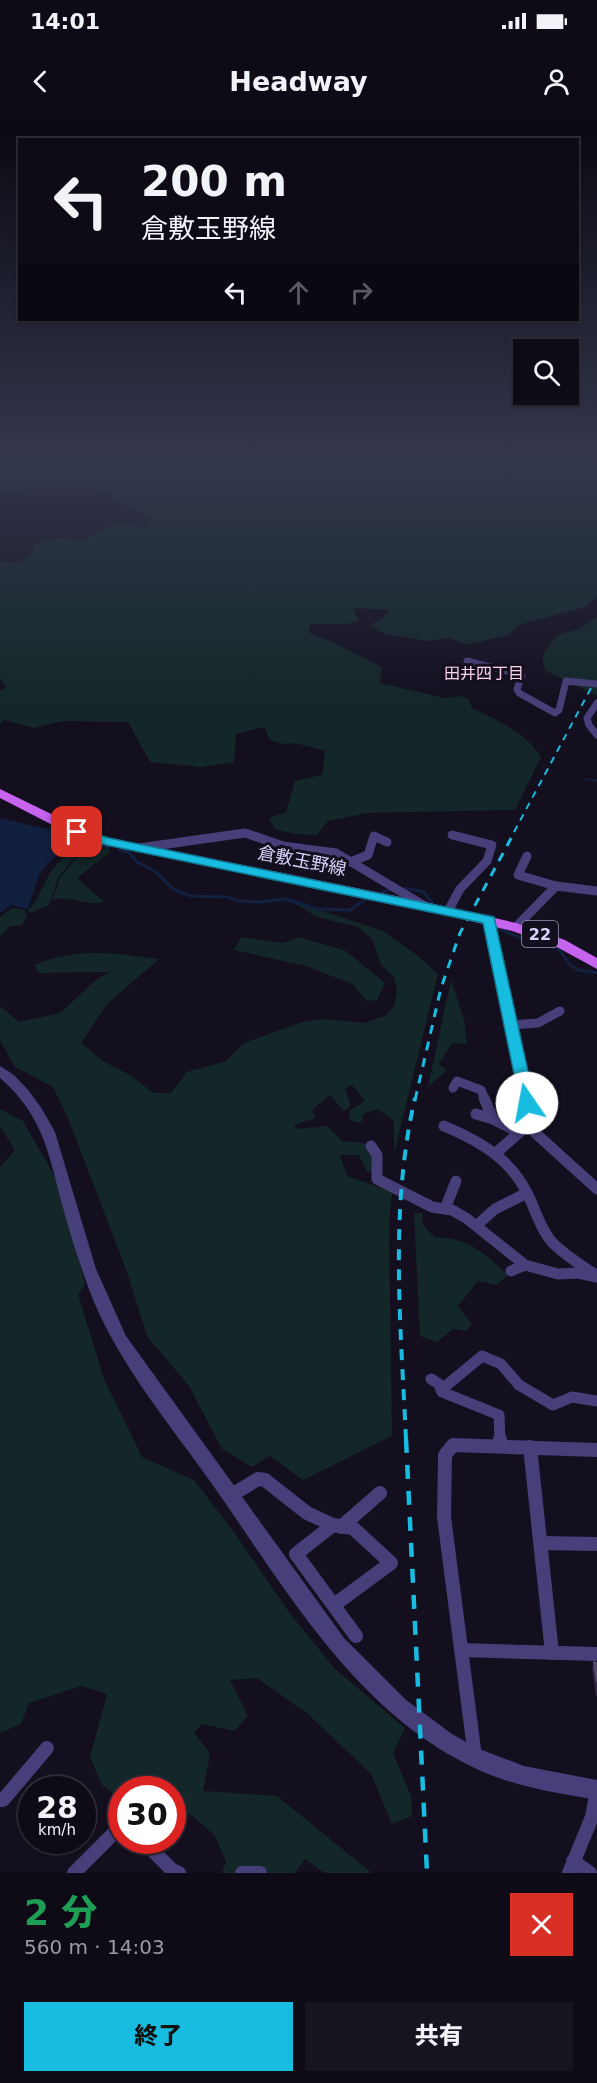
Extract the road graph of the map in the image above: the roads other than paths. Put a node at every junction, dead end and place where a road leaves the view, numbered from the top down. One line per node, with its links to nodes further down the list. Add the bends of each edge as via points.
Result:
1 (467, 661): 2 (street, via 519,674 519,693 555,713 566,681)
2 (597, 684)
3 (597, 703): 4 (street, via 588,718)
4 (597, 735)
5 (0, 793): 8 (main road, 倉敷玉野線 / 22, via 87,836)
6 (452, 835): 14 (street, via 492,845 487,861 460,889)
7 (387, 842): 10 (street, via 374,836 368,855)
8 (138, 848): 10 (street, via 245,833 283,846 336,853); 13 (main road, 倉敷玉野線 / 22)
9 (527, 856): 11 (street, via 518,875)
10 (353, 861): 13 (street)
11 (556, 886): 12 (street); 16 (street)
12 (597, 891)
13 (425, 906): 14 (main road, 倉敷玉野線 / 22)
14 (448, 911): 15 (main road, 倉敷玉野線 / 22)
15 (489, 920): 16 (main road, 倉敷玉野線 / 22); 19 (street)
16 (516, 927): 17 (main road, 倉敷玉野線 / 22, via 560,943)
17 (597, 964)
18 (560, 1011): 19 (street, via 538,1023)
19 (511, 1025): 24 (street)
20 (0, 1071): 44 (street, via 25,1093 46,1125 86,1263 106,1314 137,1367)
21 (453, 1088): 23 (street, via 457,1082 481,1089)
22 (476, 1114): 23 (street)
23 (493, 1119): 26 (street)
24 (531, 1123): 26 (street); 30 (street, via 539,1139)
25 (444, 1126): 28 (street)
26 (519, 1132): 28 (street)
27 (371, 1146): 32 (street, via 378,1155 377,1179 432,1207)
28 (496, 1152): 31 (street)
29 (456, 1181): 32 (street)
30 (597, 1189)
31 (527, 1193): 33 (street, via 495,1209); 36 (street, via 551,1240)
32 (445, 1209): 33 (street)
33 (477, 1225): 34 (street)
34 (525, 1265): 35 (street); 36 (street, via 558,1274)
35 (511, 1271)
36 (597, 1277)
37 (431, 1379): 38 (street)
38 (441, 1390): 39 (street, via 482,1356 501,1364 519,1385 553,1405 572,1397); 40 (street, via 499,1415)
39 (597, 1401)
40 (500, 1446): 41 (street); 50 (street, via 453,1445 445,1455 444,1517)
41 (530, 1447): 42 (street); 46 (street)
42 (597, 1450)
43 (380, 1493): 45 (street)
44 (230, 1496): 45 (street, via 258,1479 265,1479 307,1513); 54 (street, via 352,1662 426,1728)
45 (337, 1526): 48 (street, via 296,1554); 48 (street, via 353,1528 391,1563)
46 (541, 1543): 47 (street); 51 (street)
47 (597, 1544)
48 (334, 1605): 49 (street)
49 (356, 1636)
50 (461, 1650): 51 (street); 54 (street)
51 (552, 1653): 52 (street)
52 (597, 1654)
53 (47, 1748): 56 (street)
54 (476, 1757): 55 (street, via 524,1776)
55 (597, 1790): 59 (street, via 592,1817)
56 (0, 1800)
57 (108, 1839): 60 (street)
58 (156, 1854): 61 (street)
59 (571, 1867): 64 (street)
60 (74, 1873)
61 (176, 1873)
62 (242, 1873): 63 (street)
63 (260, 1873)
64 (590, 1873)

